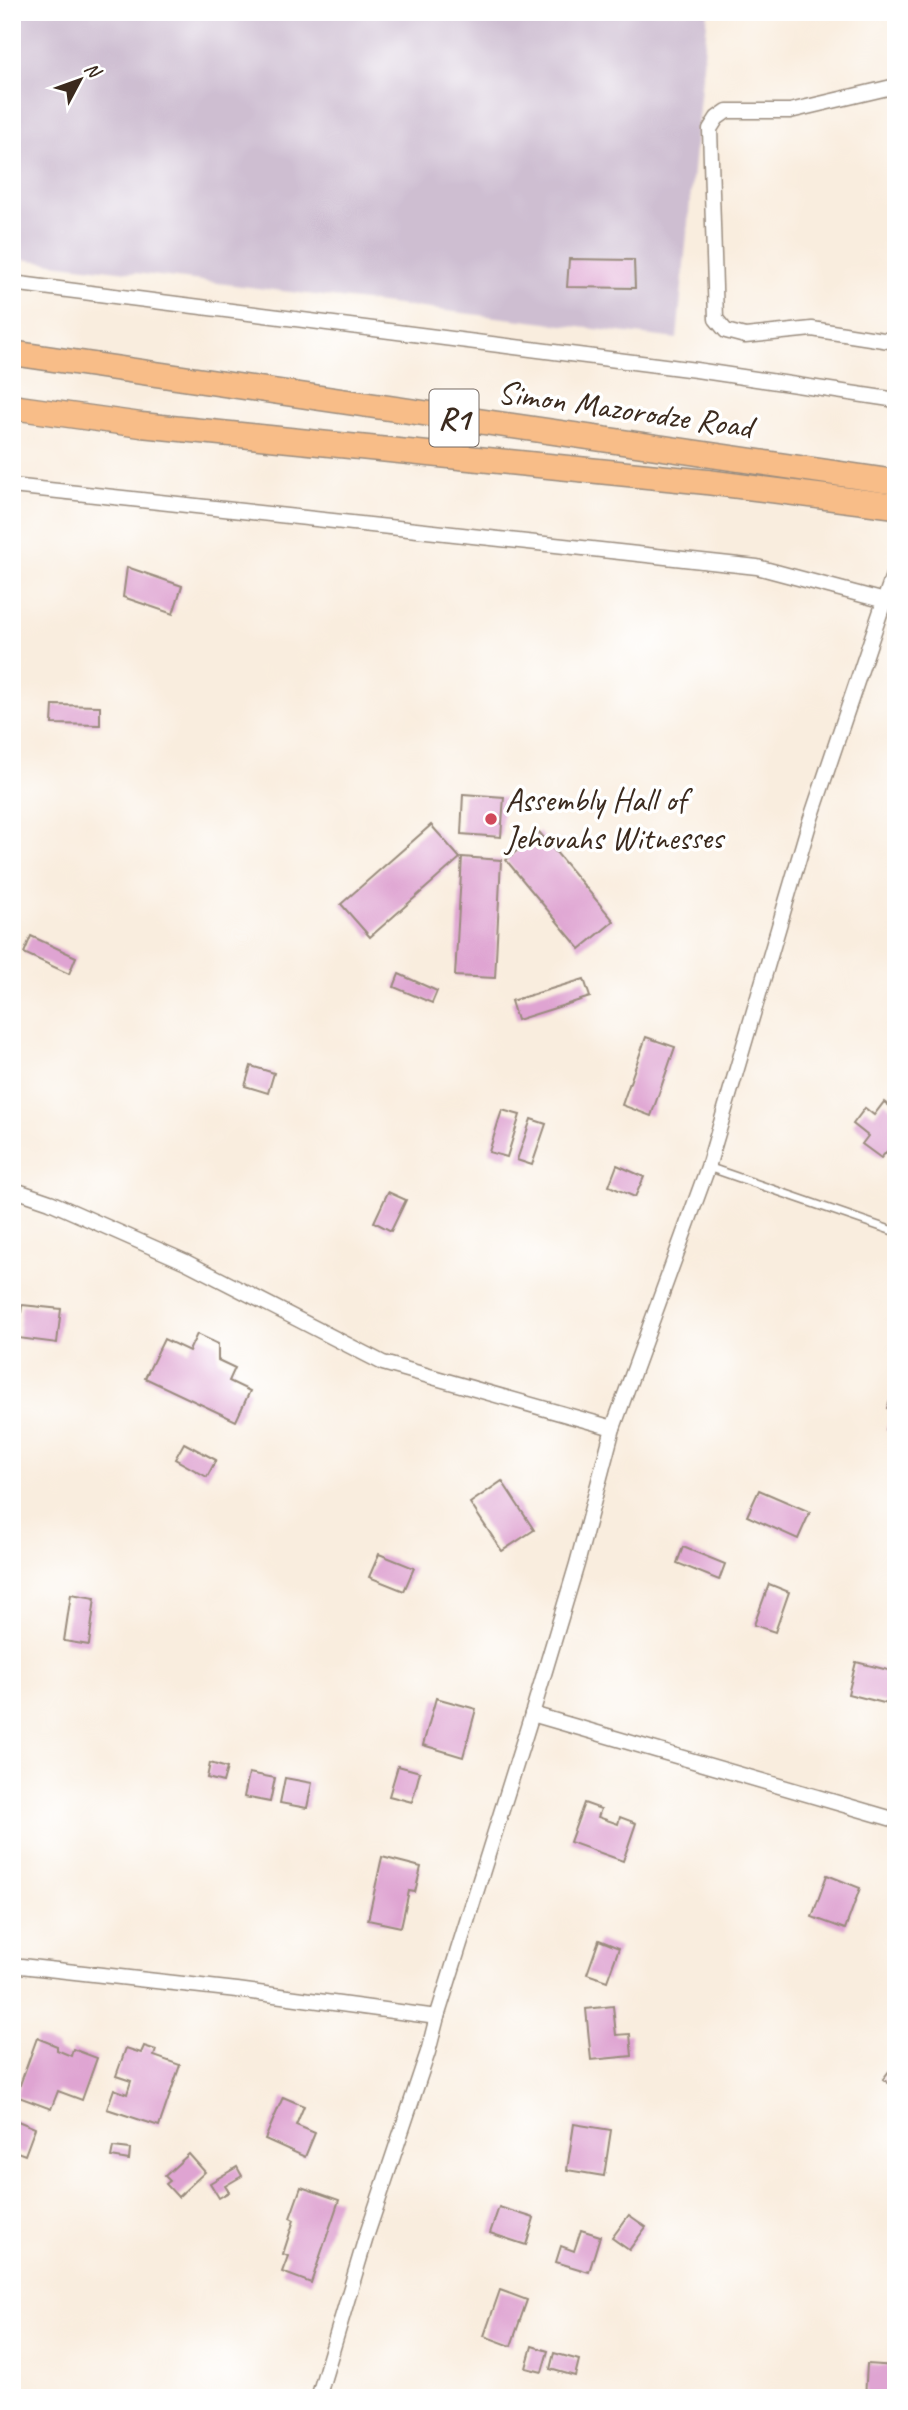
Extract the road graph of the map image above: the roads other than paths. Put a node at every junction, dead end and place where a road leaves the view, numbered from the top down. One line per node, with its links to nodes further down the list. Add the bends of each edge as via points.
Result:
1 (896, 86): 3 (street, via 790,111 727,111 710,129 716,319 726,331 745,336 812,329)
2 (12, 283): 5 (street, via 696,370)
3 (896, 342)
4 (12, 353): 7 (highway, Simon Mazorodze Road / R1)
5 (896, 402)
6 (12, 407): 9 (highway, Simon Mazorodze Road / R1, via 141,425 707,482)
7 (896, 482)
8 (12, 486): 11 (street, via 757,568)
9 (896, 506)
10 (896, 566): 11 (street)
11 (890, 603): 12 (street, via 809,824)
12 (708, 1167): 14 (lane); 15 (street)
13 (12, 1189): 15 (street, via 186,1262 383,1363)
14 (896, 1232)
15 (613, 1428): 16 (street)
16 (532, 1714): 17 (street); 19 (street)
17 (896, 1820)
18 (12, 1965): 19 (street)
19 (437, 2017): 20 (street)
20 (318, 2398)

